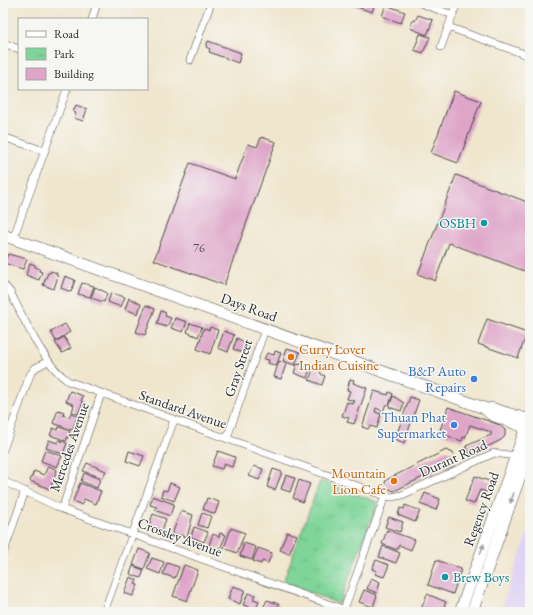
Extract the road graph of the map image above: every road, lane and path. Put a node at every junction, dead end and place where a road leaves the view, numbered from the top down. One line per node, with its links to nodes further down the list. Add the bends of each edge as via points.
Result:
1 (97, 3): 6 (street)
2 (210, 3): 12 (street)
3 (420, 3): 5 (street)
4 (457, 3): 5 (street)
5 (453, 15): 7 (street)
6 (92, 18)
7 (448, 27): 9 (street); 11 (street)
8 (3, 43): 10 (street)
9 (441, 47)
10 (18, 49)
11 (530, 56)
12 (190, 60)
13 (67, 90): 15 (street)
14 (3, 137): 15 (street)
15 (45, 151): 16 (street)
16 (8, 237): 18 (main road, Days Road)
17 (3, 284): 19 (street, Standard Avenue, via 10,292)
18 (265, 329): 21 (main road, Days Road); 25 (street, Gray Street)
19 (48, 362): 20 (street, Standard Avenue, via 68,382); 27 (street, via 35,368 30,375)
20 (101, 394): 22 (street, Standard Avenue); 33 (street, Mercedes Avenue)
21 (484, 408): 23 (main road, Days Road, via 492,415); 24 (main road, Days Road, via 493,408)
22 (174, 420): 25 (street, Standard Avenue); 34 (street)
23 (506, 420): 24 (main road, Days Road); 28 (main road, via 517,436)
24 (529, 422): 28 (main road, Regency Road)
25 (227, 438): 32 (street, Standard Avenue)
26 (530, 448): 39 (main road, Regency Road, one-way to 39)
27 (3, 450)
28 (516, 453): 31 (street, Durant Road, via 494,453); 38 (main road, Regency Road, one-way to 28)
29 (3, 481): 30 (street, Crossley Avenue)
30 (25, 491): 33 (street, Crossley Avenue); 35 (street)
31 (402, 495): 32 (street, Standard Avenue)
32 (385, 496): 36 (street)
33 (62, 509): 34 (street, Crossley Avenue)
34 (132, 534): 36 (street, Crossley Avenue); 37 (street)
35 (3, 554)
36 (346, 611)
37 (104, 612)
38 (460, 612)
39 (472, 612)

